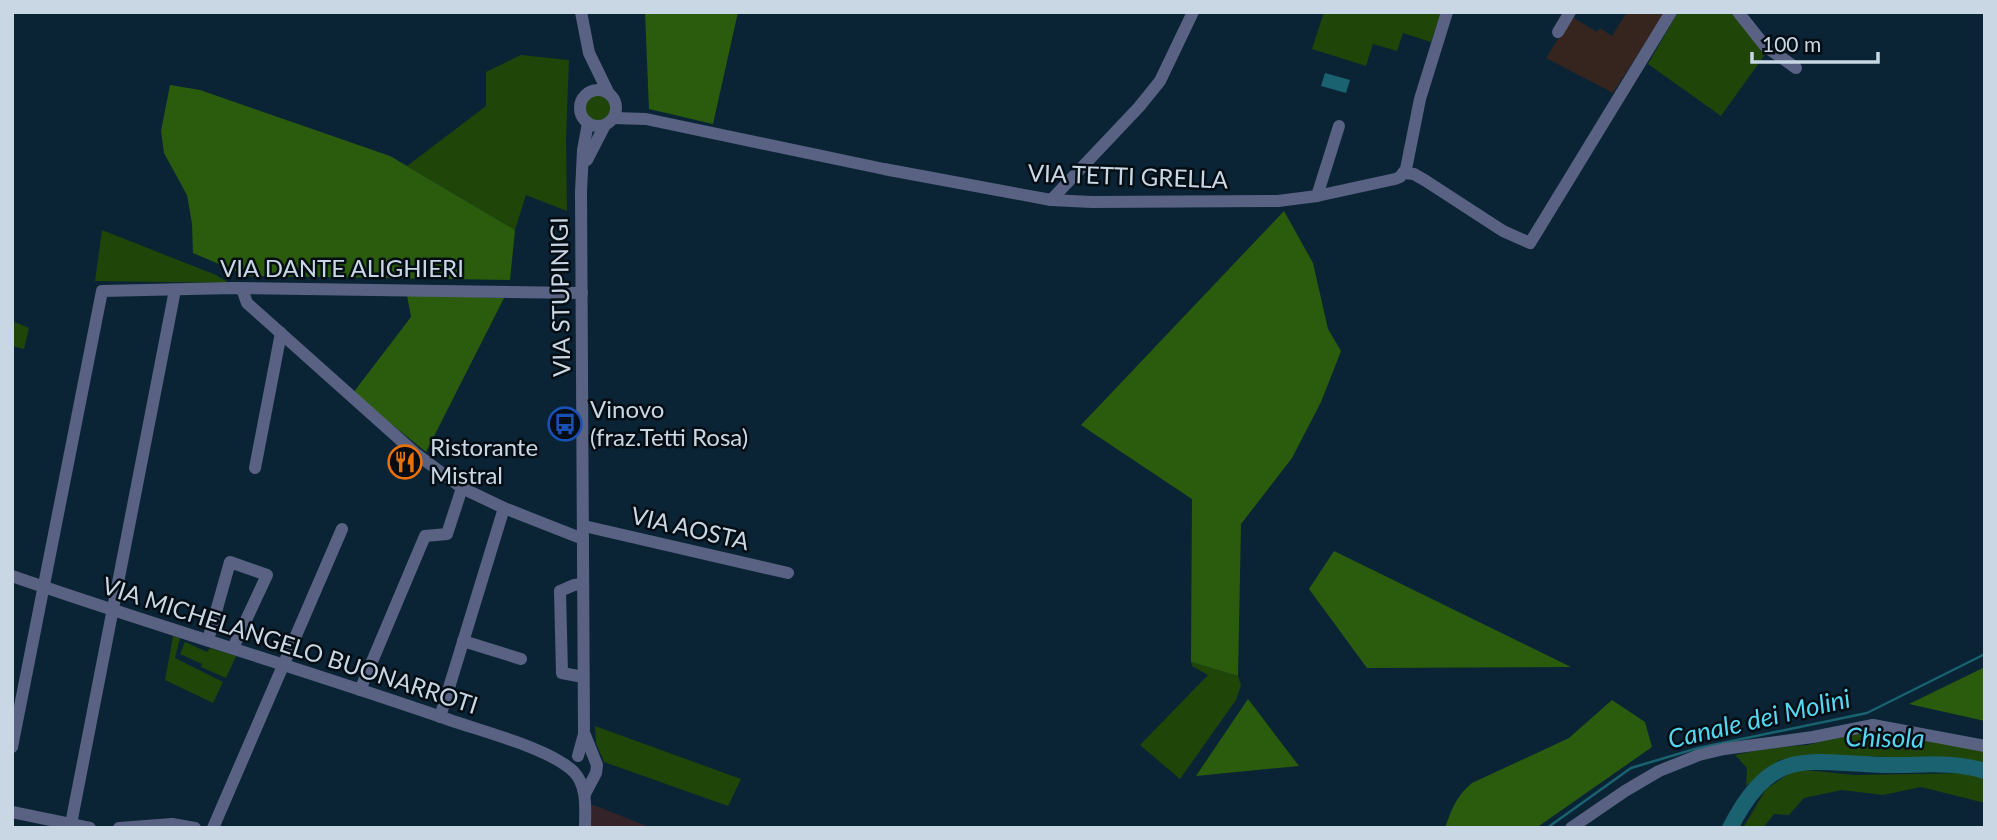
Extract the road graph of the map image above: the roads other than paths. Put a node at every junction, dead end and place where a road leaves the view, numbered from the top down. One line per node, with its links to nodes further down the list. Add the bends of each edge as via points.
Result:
1 (581, 12): 8 (street, VIA STUPINIGI)
2 (1193, 12): 19 (street, via 1160,81)
3 (1447, 12): 16 (street, via 1420,99)
4 (1570, 12): 7 (street)
5 (1671, 12): 16 (street, via 1530,243 1503,231 1426,181)
6 (1738, 12): 9 (street, via 1765,46)
7 (1558, 32)
8 (589, 53): 10 (street, VIA STUPINIGI); 11 (street, VIA STUPINIGI)
9 (1796, 68)
10 (585, 95): 11 (street, via 596,90); 14 (street, VIA STUPINIGI, via 580,107)
11 (612, 97): 12 (street, VIA TETTI GRELLA); 13 (street, VIA STUPINIGI, via 617,107)
12 (646, 119): 13 (street, VIA TETTI GRELLA); 19 (street, VIA TETTI GRELLA)
13 (609, 122): 14 (street); 17 (street, VIA STUPINIGI)
14 (588, 123): 17 (street, VIA STUPINIGI)
15 (1339, 126): 18 (street)
16 (1404, 173): 18 (street, VIA TETTI GRELLA, via 1395,179)
17 (582, 177): 22 (street, VIA STUPINIGI)
18 (1317, 196): 19 (street, VIA TETTI GRELLA, via 1266,201)
19 (1051, 200)
20 (242, 289): 21 (street, VIA DANTE ALIGHIERI); 22 (street, VIA DANTE ALIGHIERI); 23 (street, VIA AOSTA, via 247,303)
21 (175, 290): 32 (street, VIA DANTE ALIGHIERI, via 102,291); 33 (street)
22 (582, 293): 28 (street, VIA STUPINIGI)
23 (281, 333): 24 (street); 25 (street, VIA AOSTA, via 415,453)
24 (255, 468)
25 (462, 488): 26 (street, VIA AOSTA); 40 (street, via 447,534 425,536)
26 (504, 508): 28 (street, VIA AOSTA); 35 (street)
27 (342, 529): 38 (street)
28 (583, 533): 29 (street, VIA AOSTA); 31 (street, VIA STUPINIGI)
29 (788, 573)
30 (12, 576): 32 (street, VIA MICHELANGELO BUONARROTI)
31 (583, 584): 39 (street, VIA STUPINIGI); 39 (street, via 560,591 562,673)
32 (43, 587): 33 (street, VIA MICHELANGELO BUONARROTI); 44 (street)
33 (114, 610): 34 (street, VIA MICHELANGELO BUONARROTI); 50 (street)
34 (208, 640): 36 (street, VIA MICHELANGELO BUONARROTI); 36 (street, via 230,562 267,575)
35 (463, 641): 37 (street); 41 (street)
36 (233, 648): 38 (street, VIA MICHELANGELO BUONARROTI)
37 (520, 659)
38 (284, 664): 40 (street, VIA MICHELANGELO BUONARROTI); 54 (street)
39 (583, 677): 42 (street, VIA STUPINIGI)
40 (360, 690): 41 (street, VIA MICHELANGELO BUONARROTI)
41 (440, 717): 46 (street, VIA MICHELANGELO BUONARROTI)
42 (584, 734): 45 (street, VIA STUPINIGI); 46 (street, VIA STUPINIGI)
43 (1985, 746): 56 (street, via 1873,724 1724,749 1659,771)
44 (12, 747)
45 (593, 758): 46 (street, via 585,754); 47 (street, via 597,765)
46 (576, 766): 47 (street, via 586,779); 48 (street)
47 (593, 776): 48 (street)
48 (585, 794): 55 (street)
49 (12, 812): 50 (street)
50 (71, 824): 51 (street)
51 (90, 828)
52 (120, 828): 53 (street, via 172,824)
53 (195, 828)
54 (213, 828)
55 (585, 828)
56 (1571, 828)

